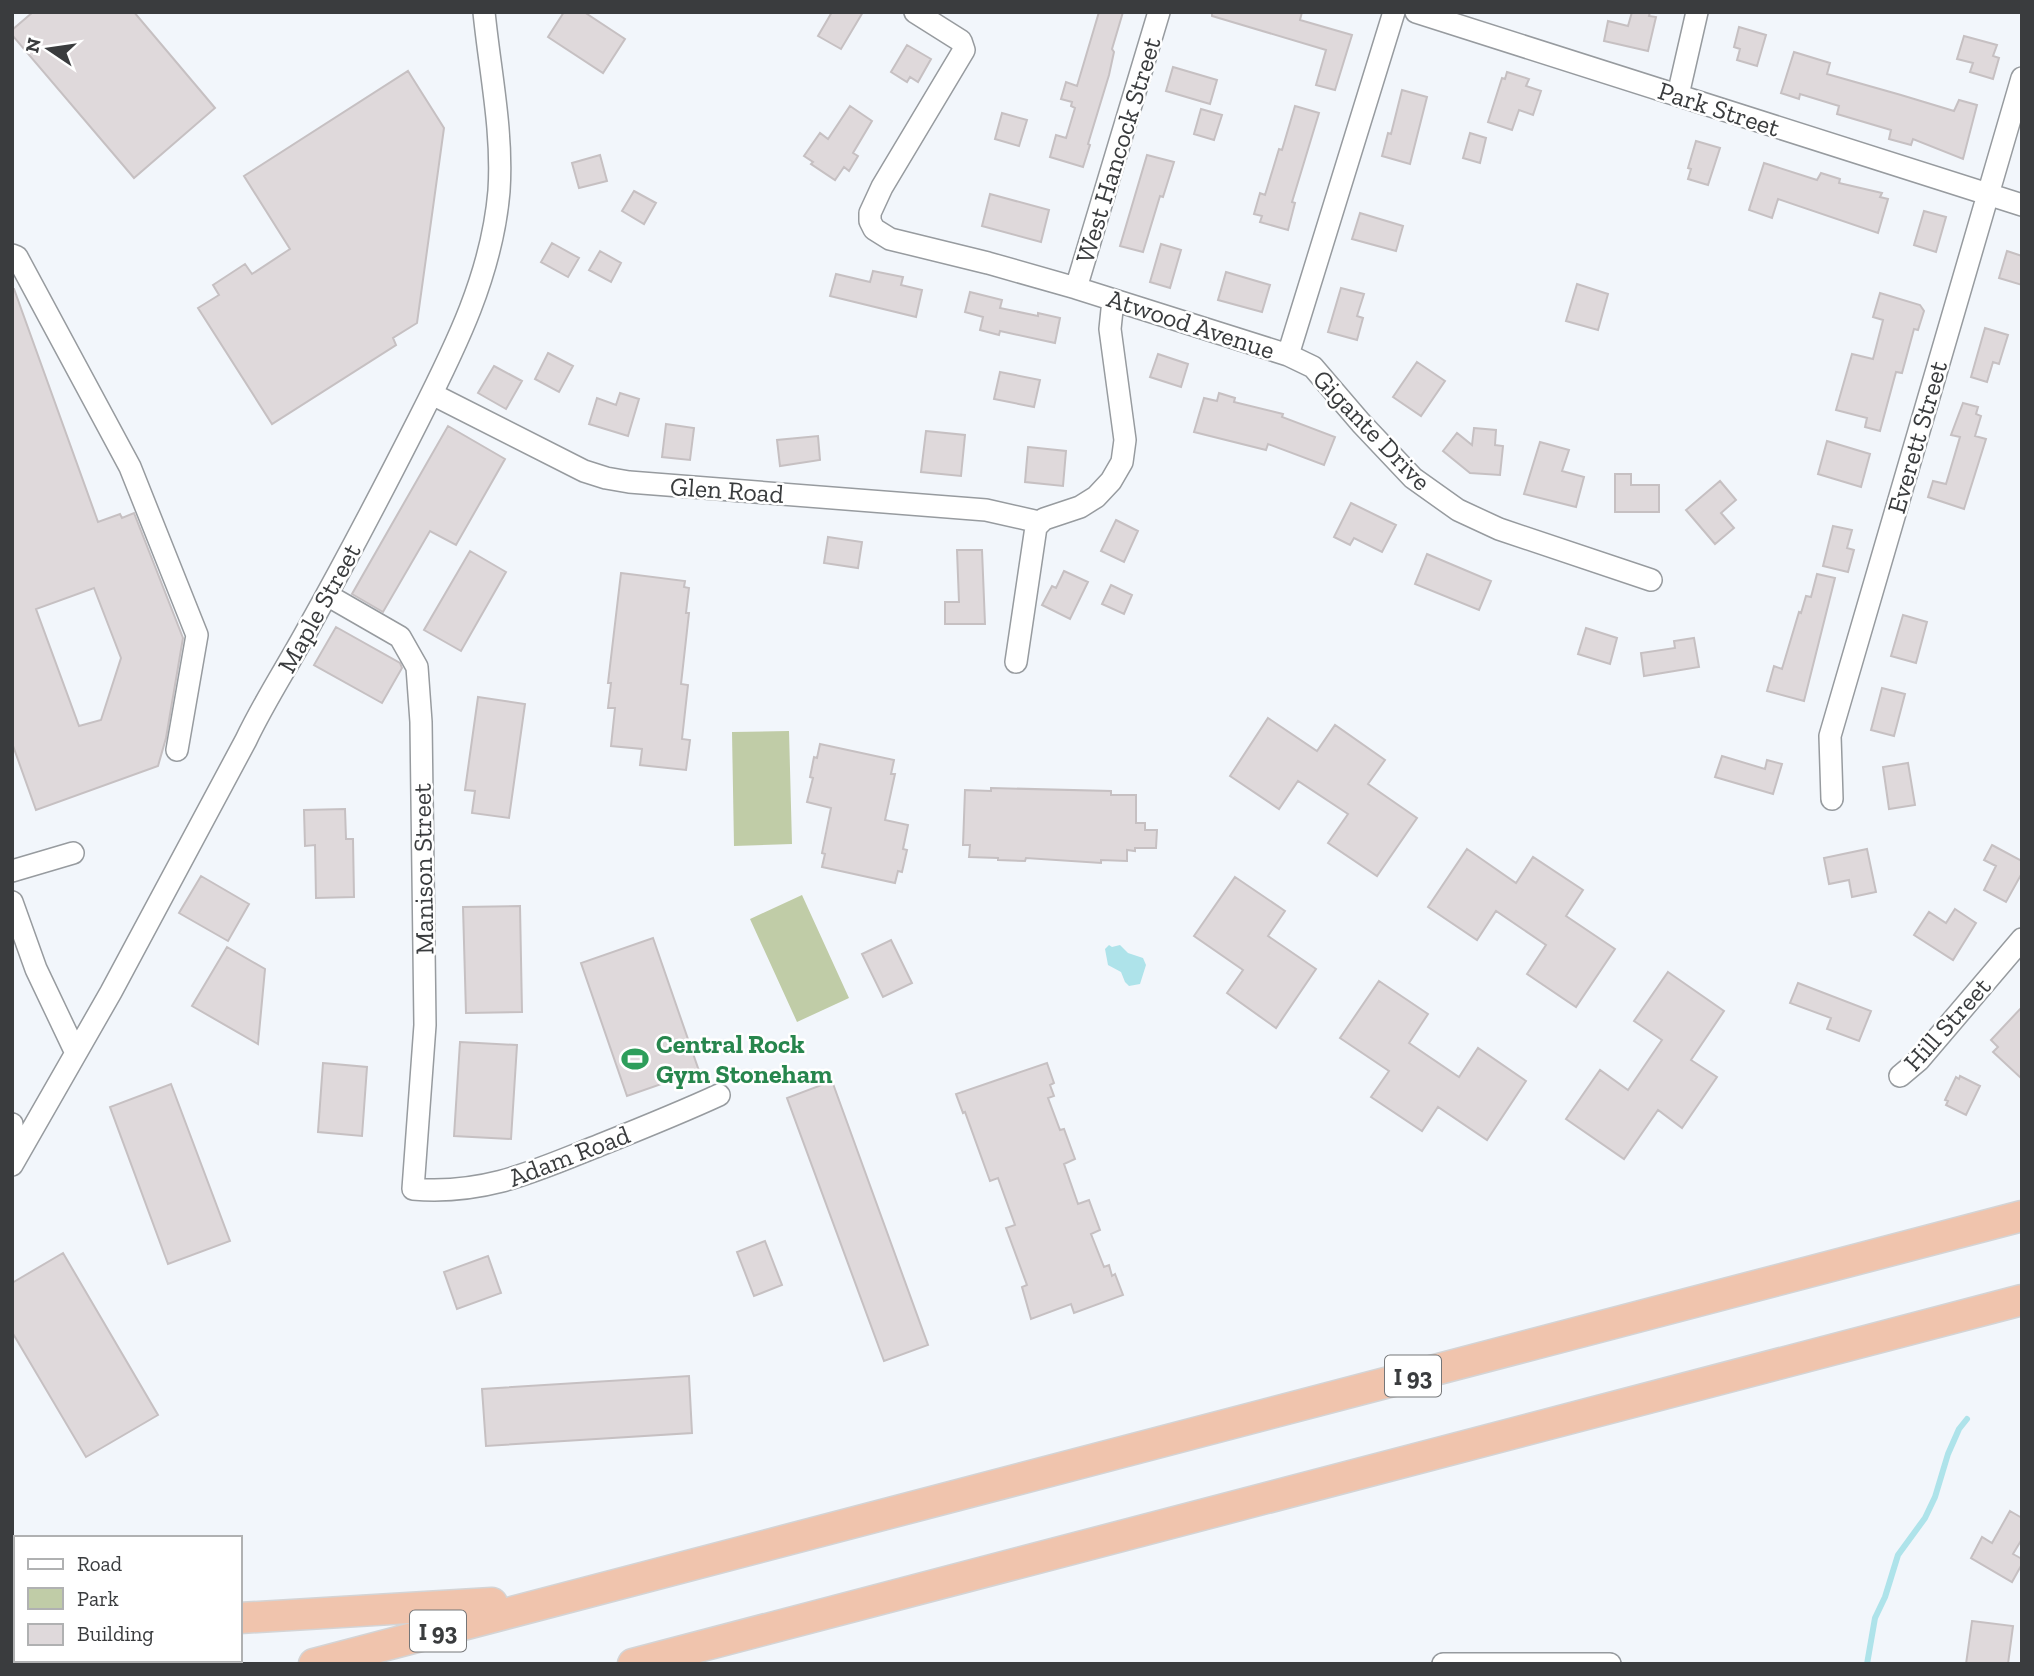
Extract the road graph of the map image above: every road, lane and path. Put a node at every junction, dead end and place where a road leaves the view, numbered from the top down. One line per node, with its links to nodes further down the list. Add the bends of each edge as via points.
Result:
1 (484, 12): 15 (street, Maple Street, via 498,127 499,190 485,270 471,312)
2 (915, 12): 12 (street, Atwood Avenue, via 961,41 963,55 882,187 870,213 872,226 890,239)
3 (1159, 12): 12 (street, West Hancock Street)
4 (1394, 12): 14 (street, Atwood Avenue)
5 (1416, 12): 8 (street, Park Street)
6 (1697, 12): 8 (street)
7 (2022, 78): 9 (street, Everett Street)
8 (1678, 95): 9 (street, Park Street)
9 (1988, 194): 10 (street, Park Street); 21 (street, Everett Street, via 1830,736)
10 (2022, 205)
11 (12, 255): 20 (street, via 18,257 130,467 197,635)
12 (1076, 288): 13 (street, Atwood Avenue)
13 (1113, 300): 14 (street, Atwood Avenue); 16 (street, via 1110,329 1125,440 1122,462 1096,497)
14 (1288, 355): 17 (street, Gigante Drive, via 1312,367 1413,478 1458,510 1499,529)
15 (432, 394): 16 (street, Glen Road, via 606,478 986,510); 18 (street, Maple Street)
16 (1039, 522): 19 (street)
17 (1651, 579)
18 (327, 594): 26 (street, Maple Street); 32 (street, Manison Street, via 400,637 417,667 425,1025)
19 (1016, 662)
20 (177, 750)
21 (1832, 799)
22 (72, 853): 23 (street)
23 (12, 871)
24 (12, 902): 26 (street, via 36,969)
25 (2022, 939): 27 (street, Hill Street, via 1919,1060)
26 (76, 1053): 30 (street, Maple Street)
27 (1900, 1076)
28 (719, 1095): 32 (street, Adam Road, via 490,1186)
29 (12, 1124): 30 (street)
30 (17, 1134): 31 (street, Maple Street)
31 (12, 1165)
32 (413, 1189)
33 (2022, 1216): 35 (highway, I 93)
34 (2022, 1300): 38 (highway)
35 (562, 1599): 36 (highway); 37 (highway, I 93)
36 (242, 1618)
37 (314, 1664)
38 (633, 1664)
39 (1443, 1664): 40 (street)
40 (1610, 1664)

